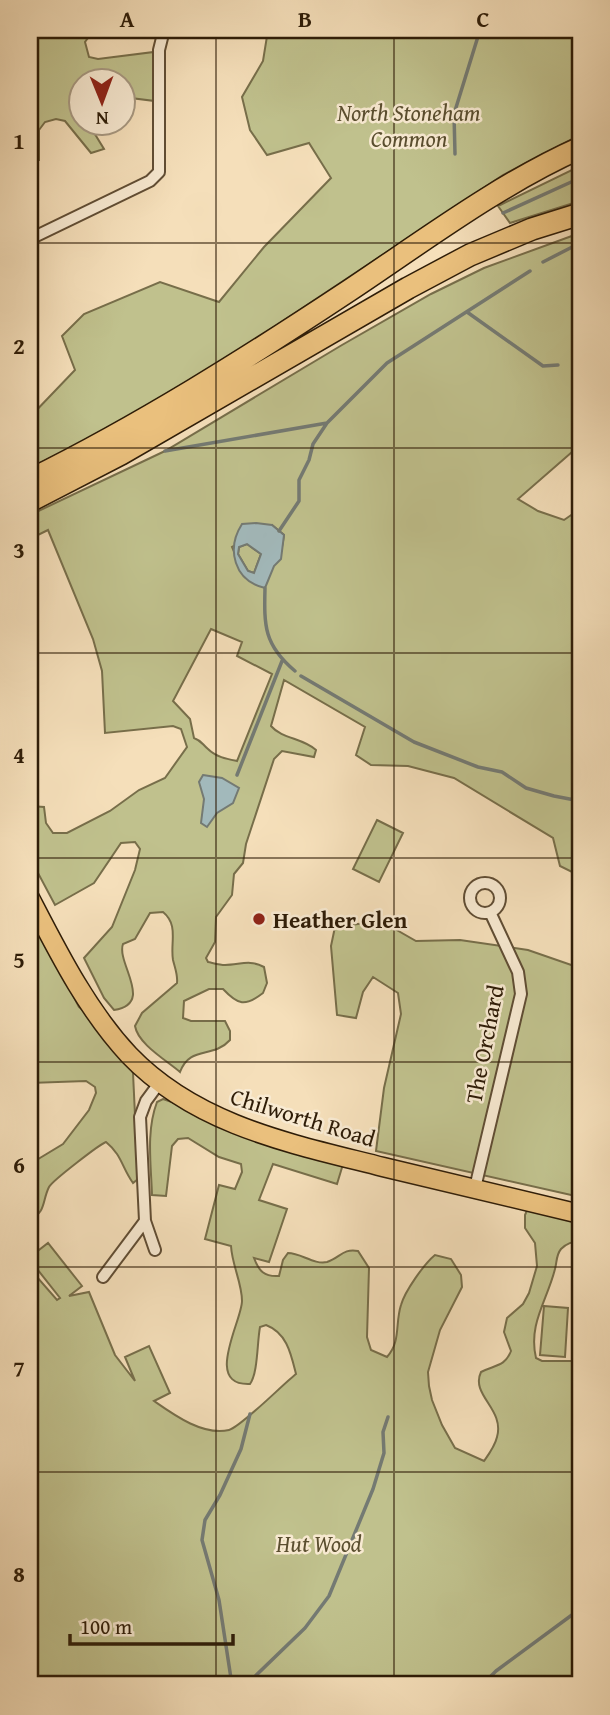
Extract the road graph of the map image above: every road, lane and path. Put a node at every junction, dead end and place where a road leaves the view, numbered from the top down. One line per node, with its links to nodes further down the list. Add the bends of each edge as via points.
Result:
1 (164, 30): 4 (street, via 159,50 159,172 150,181)
2 (580, 148): 5 (highway, via 499,192 209,382 98,447)
3 (580, 214): 6 (highway, via 470,255 121,454)
4 (30, 239)
5 (30, 480)
6 (30, 500)
7 (30, 898): 9 (main road, Chilworth Road, via 100,1019 129,1055)
8 (491, 912): 10 (street, The Orchard, via 518,972 521,994)
9 (160, 1082): 10 (main road, Chilworth Road, via 215,1116 262,1135); 12 (street, via 140,1117)
10 (475, 1188): 11 (main road, Chilworth Road)
11 (580, 1214)
12 (145, 1221): 13 (street); 14 (street)
13 (155, 1250)
14 (103, 1277)

